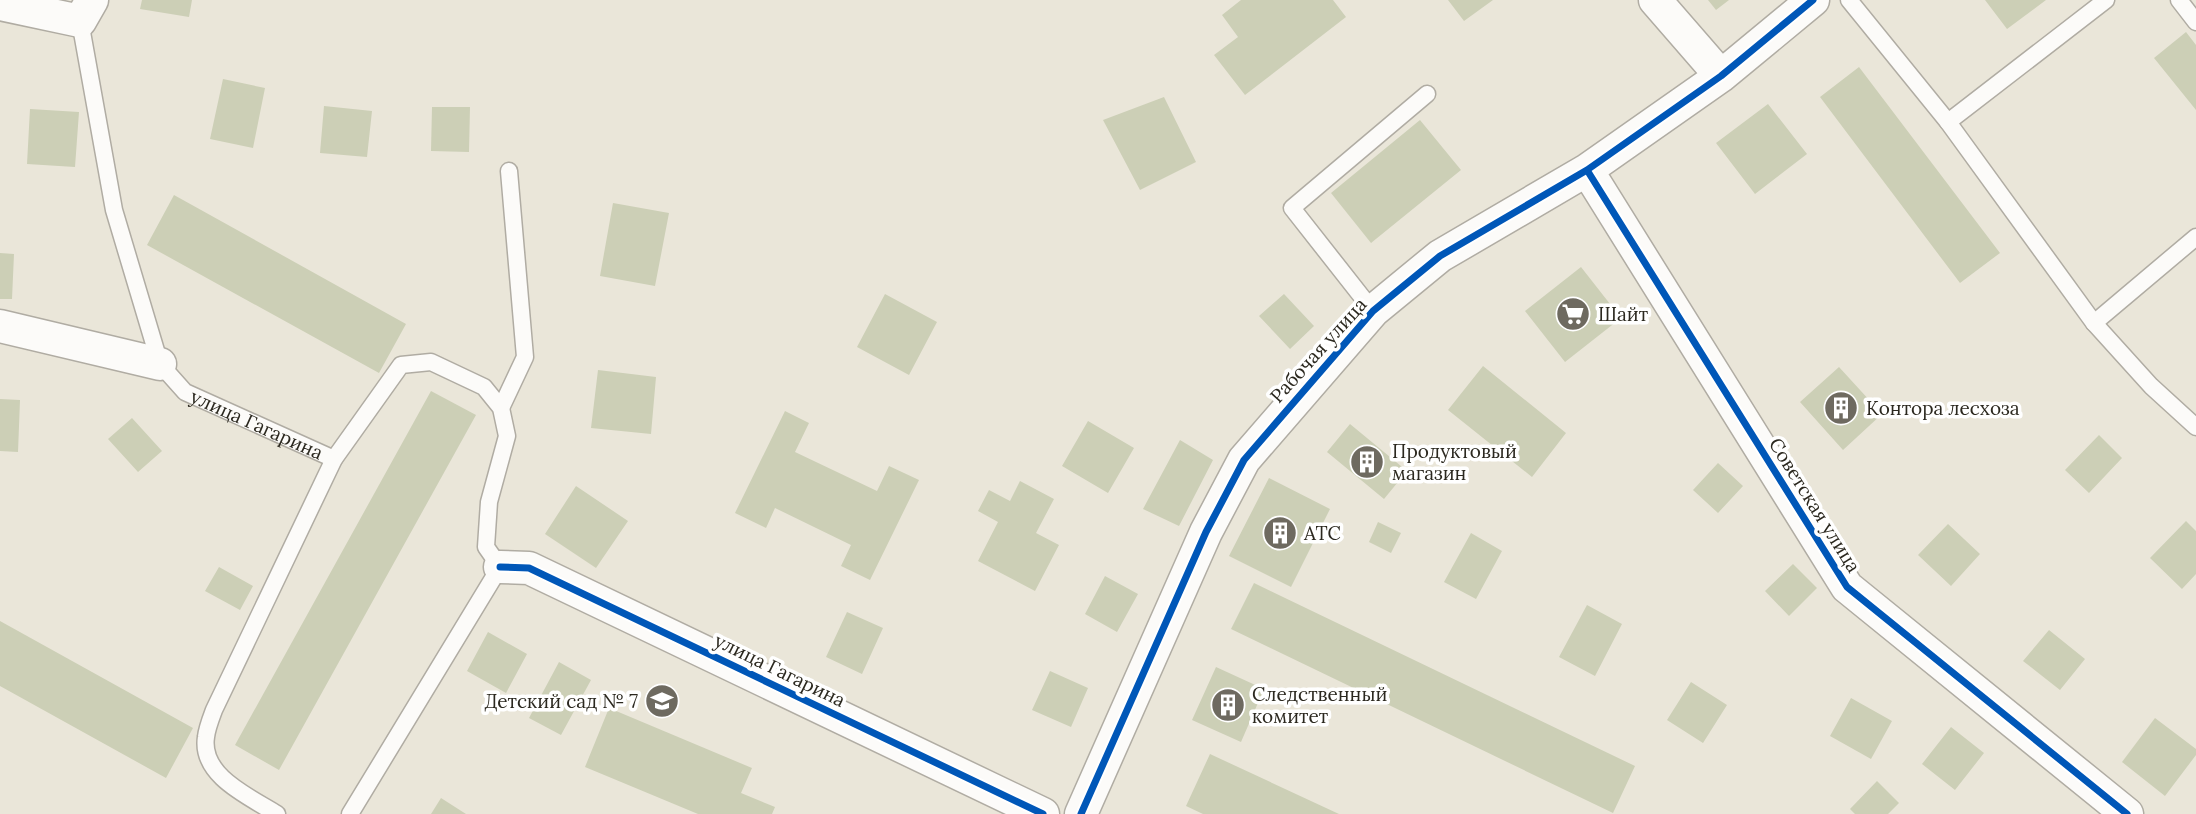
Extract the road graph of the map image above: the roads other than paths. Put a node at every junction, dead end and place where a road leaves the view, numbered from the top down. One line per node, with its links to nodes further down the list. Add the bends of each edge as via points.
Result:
1 (1655, 0): 9 (street)
2 (1813, 0): 9 (street, Рабочая улица)
3 (1849, 0): 11 (lane)
4 (2106, 0): 11 (lane)
5 (2179, 0): 8 (lane)
6 (0, 4): 7 (street)
7 (86, 10): 18 (lane, via 114,210)
8 (2196, 22)
9 (1721, 76): 12 (street, Рабочая улица)
10 (1427, 94): 15 (lane, via 1292,208)
11 (1948, 122): 16 (lane)
12 (1587, 170): 15 (street, Рабочая улица, via 1440,256); 27 (street, Советская улица, via 1847,587)
13 (509, 171): 19 (lane, via 525,357)
14 (2196, 237): 16 (lane)
15 (1373, 311): 26 (street, Рабочая улица, via 1244,460 1206,532)
16 (2094, 323): 20 (lane)
17 (0, 326): 18 (street)
18 (160, 364): 21 (lane, улица Гагарина, via 185,392)
19 (501, 408): 21 (lane, улица Гагарина, via 484,387 431,362 401,365); 22 (lane, via 507,436 489,502 486,547)
20 (2196, 427)
21 (334, 458): 23 (lane, via 231,669 205,739 210,764 225,780)
22 (500, 567): 24 (lane); 25 (street, улица Гагарина, via 529,568)
23 (277, 814)
24 (350, 814)
25 (1043, 814)
26 (1081, 814)
27 (2126, 814)

